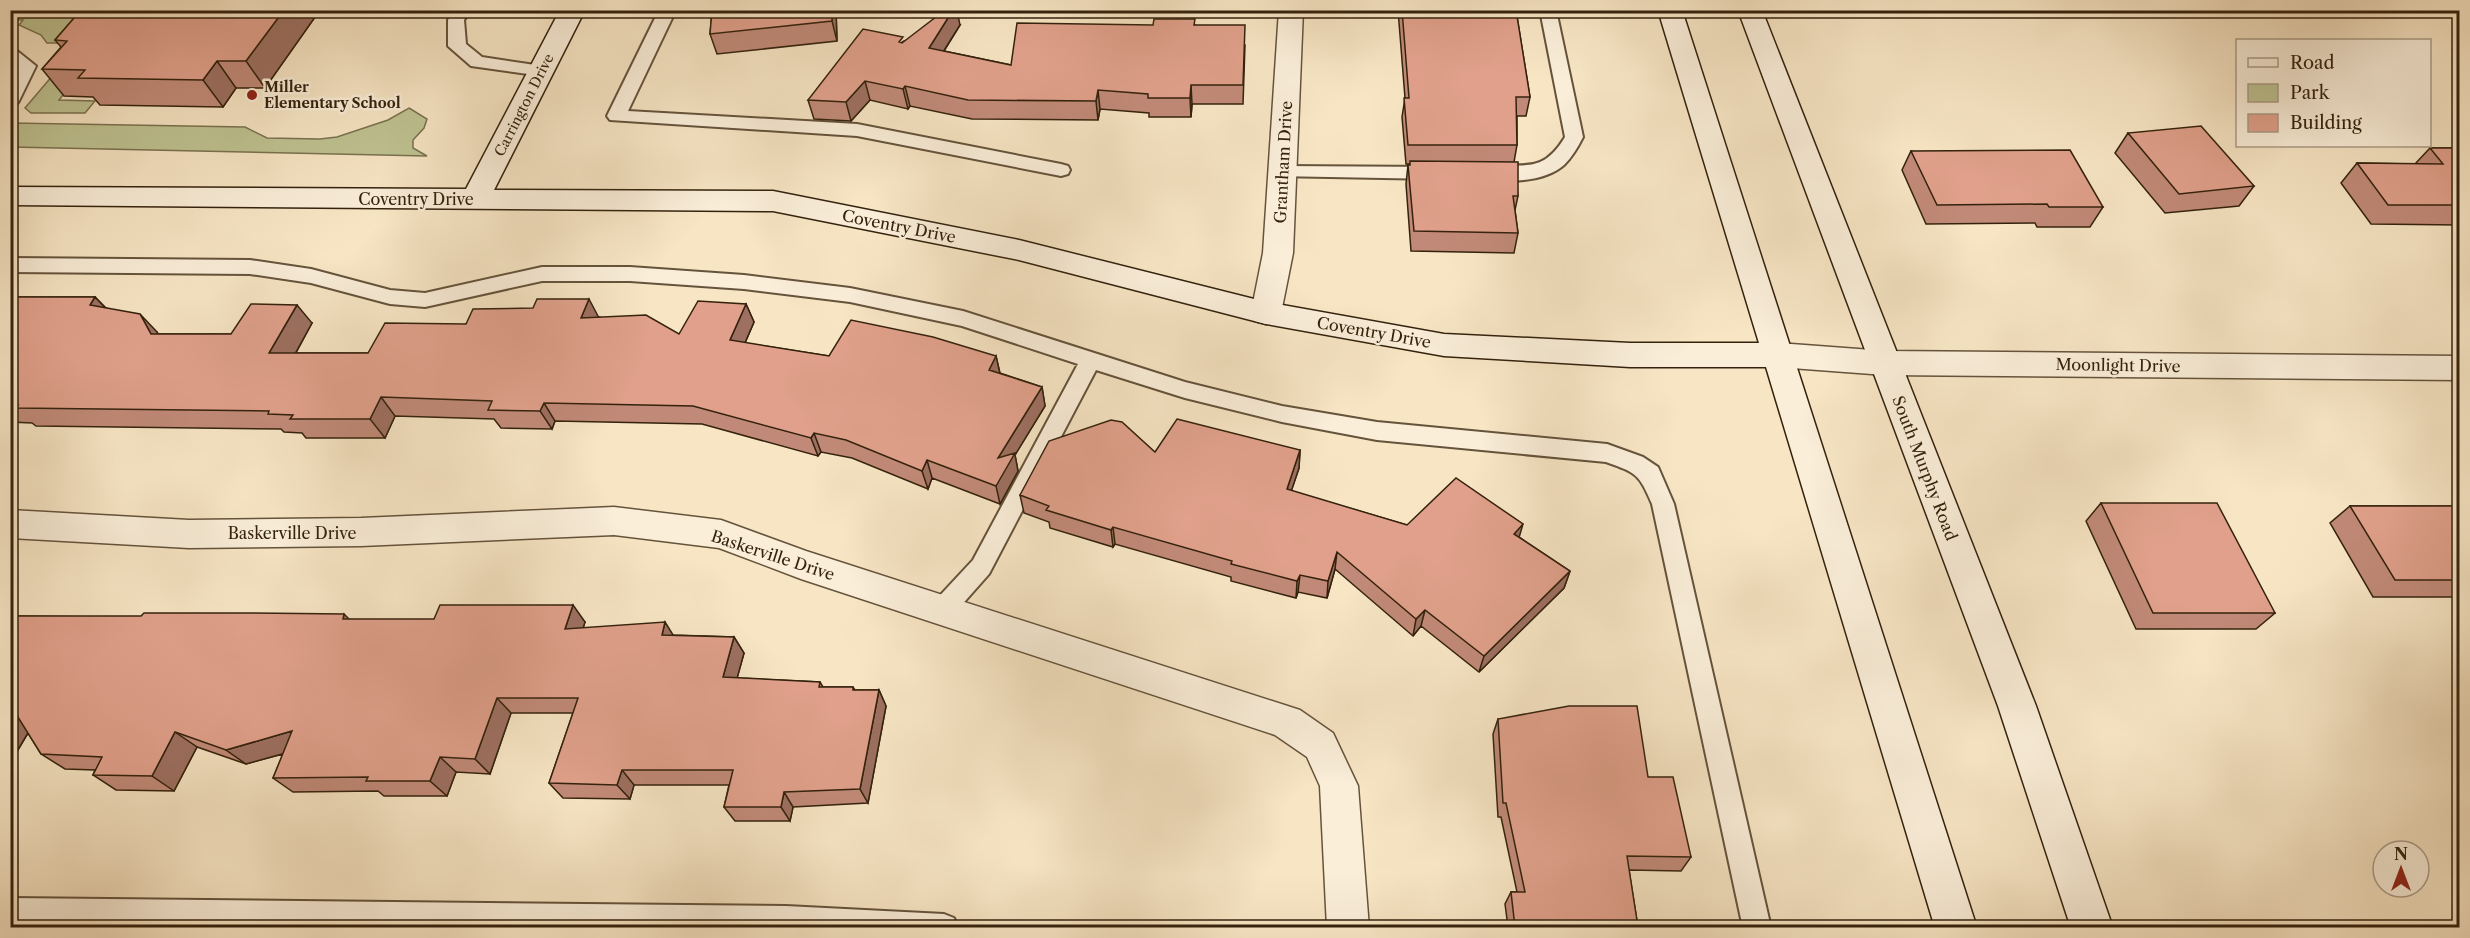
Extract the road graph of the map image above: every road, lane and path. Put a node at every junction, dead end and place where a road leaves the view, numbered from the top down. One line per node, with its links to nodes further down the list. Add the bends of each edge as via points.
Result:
1 (463, 10): 9 (lane, via 456,20 457,46 477,62)
2 (573, 10): 9 (street, Carrington Drive)
3 (668, 10): 11 (lane, via 616,116 858,130)
4 (1292, 10): 12 (street, Grantham Drive)
5 (1548, 10): 12 (lane, via 1574,137 1566,153 1550,168 1524,173)
6 (1670, 10): 17 (street)
7 (1750, 10): 19 (street, South Murphy Road)
8 (10, 54): 10 (lane, via 27,66)
9 (542, 71): 14 (street, Carrington Drive)
10 (10, 101)
11 (1061, 170)
12 (1282, 172): 16 (street, Grantham Drive, via 1278,253)
13 (10, 196): 14 (street, Coventry Drive)
14 (475, 199): 16 (street, Coventry Drive, via 773,201 1020,250)
15 (10, 265): 18 (lane, via 250,267 311,276 390,297 425,300 542,274 630,274 744,282 850,295 963,319)
16 (1266, 313): 17 (street, Coventry Drive, via 1444,345 1630,355)
17 (1778, 355): 19 (street, Moonlight Drive); 27 (street)
18 (1091, 360): 22 (lane, via 981,567); 26 (lane, via 1185,390 1282,414 1377,431 1607,453 1650,473 1664,504)
19 (1885, 363): 20 (street, Moonlight Drive); 28 (street, South Murphy Road, via 2017,706)
20 (2460, 368)
21 (10, 524): 22 (street, Baskerville Drive, via 189,534 362,532 614,521 721,534)
22 (942, 610): 25 (street, Baskerville Drive, via 1287,722 1320,745 1339,786)
23 (10, 912): 24 (lane, via 786,920)
24 (944, 927)
25 (1348, 927)
26 (1757, 927)
27 (1956, 927)
28 (2092, 927)

